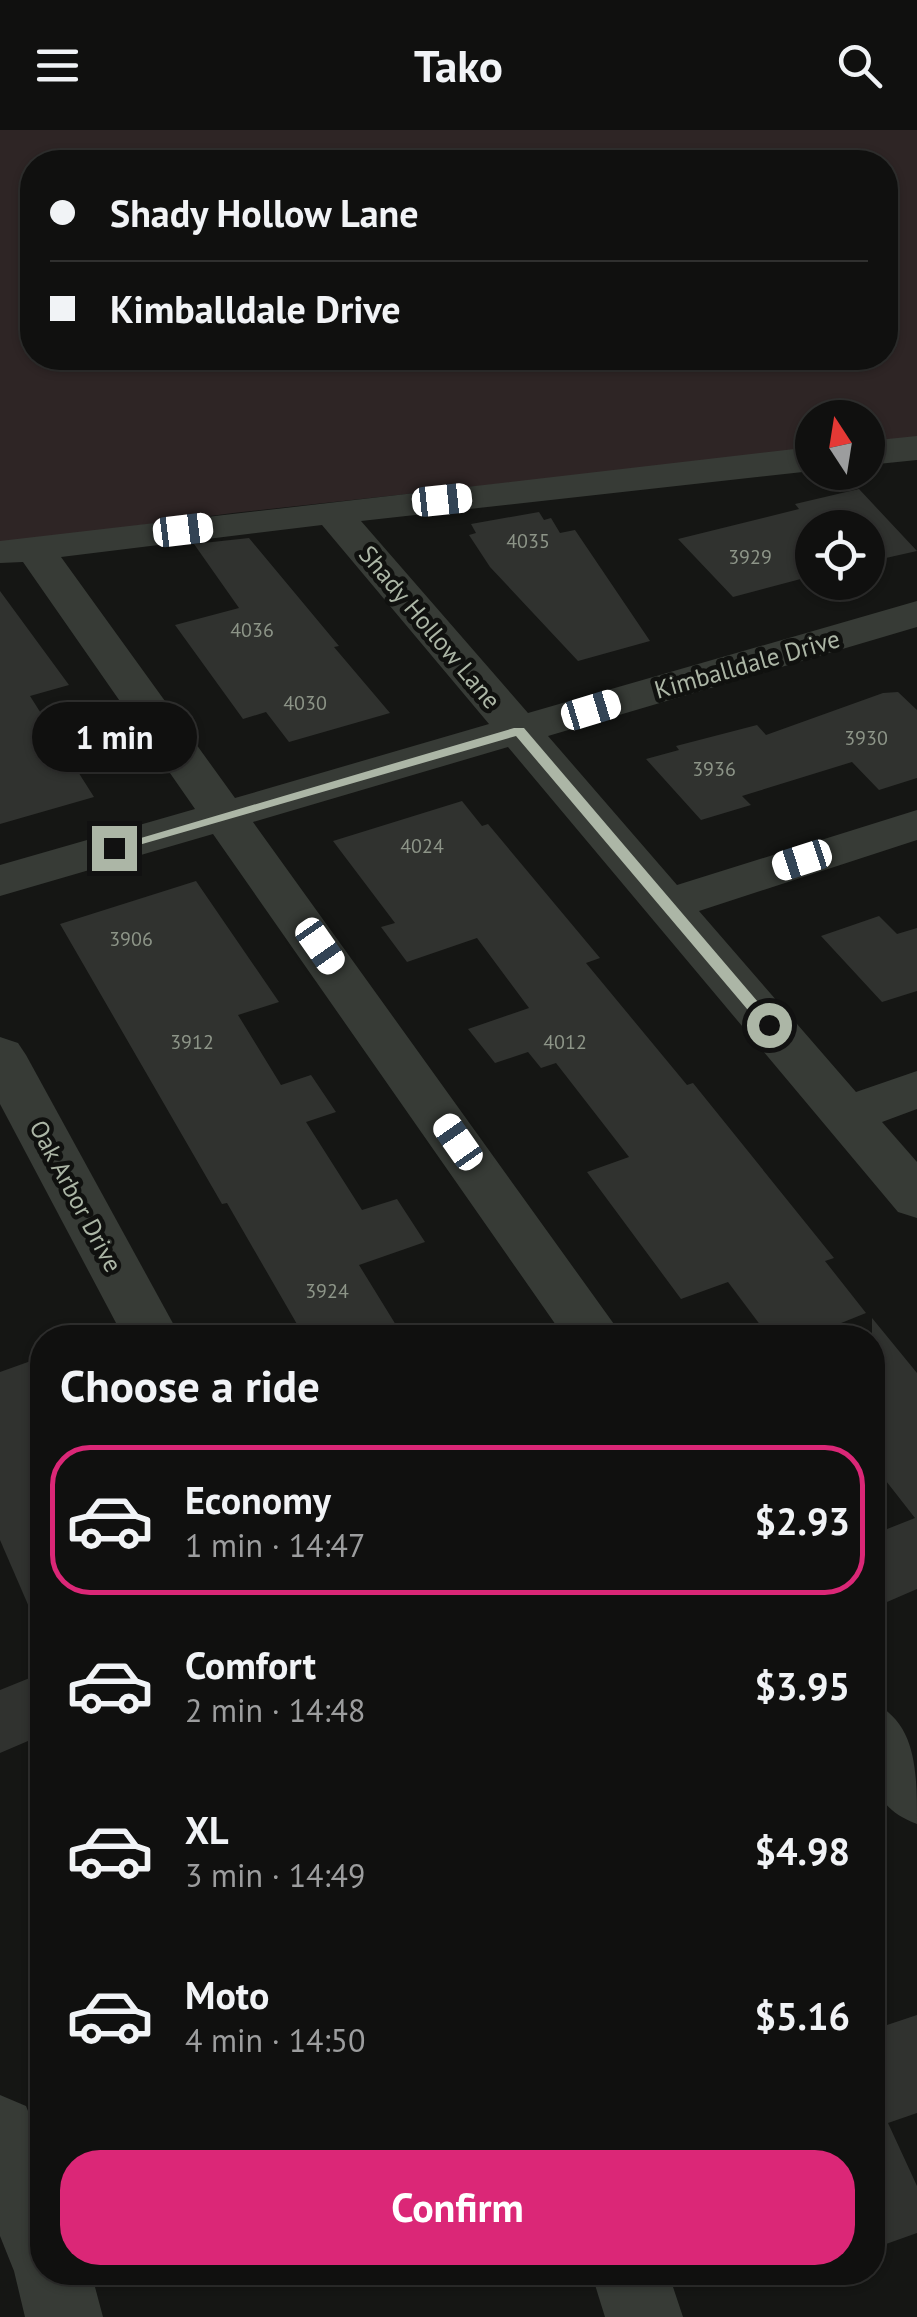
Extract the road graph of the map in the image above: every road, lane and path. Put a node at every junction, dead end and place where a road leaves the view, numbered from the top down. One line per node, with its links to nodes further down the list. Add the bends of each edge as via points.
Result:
1 (917, 448): 2 (street)
2 (885, 452)
3 (795, 462): 4 (street)
4 (332, 512): 5 (street); 7 (street, Shady Hollow Lane)
5 (17, 551): 8 (street)
6 (917, 614): 7 (street, Kimballdale Drive)
7 (519, 731): 8 (street, Kimballdale Drive); 11 (street, Shady Hollow Lane)
8 (227, 815): 10 (street, Kimballdale Drive); 17 (street)
9 (917, 824): 11 (street)
10 (0, 881)
11 (666, 905): 14 (street, Shady Hollow Lane)
12 (0, 1055): 16 (street, Oak Arbor Drive)
13 (917, 1089): 14 (street)
14 (846, 1116): 15 (street, Shady Hollow Lane)
15 (917, 1198)
16 (146, 1325)
17 (587, 1325)
18 (885, 1748): 19 (street)
19 (917, 1794)
20 (0, 2132): 21 (street)
21 (30, 2213)
22 (55, 2285): 24 (street)
23 (633, 2285): 25 (street)
24 (64, 2317)
25 (644, 2317)

